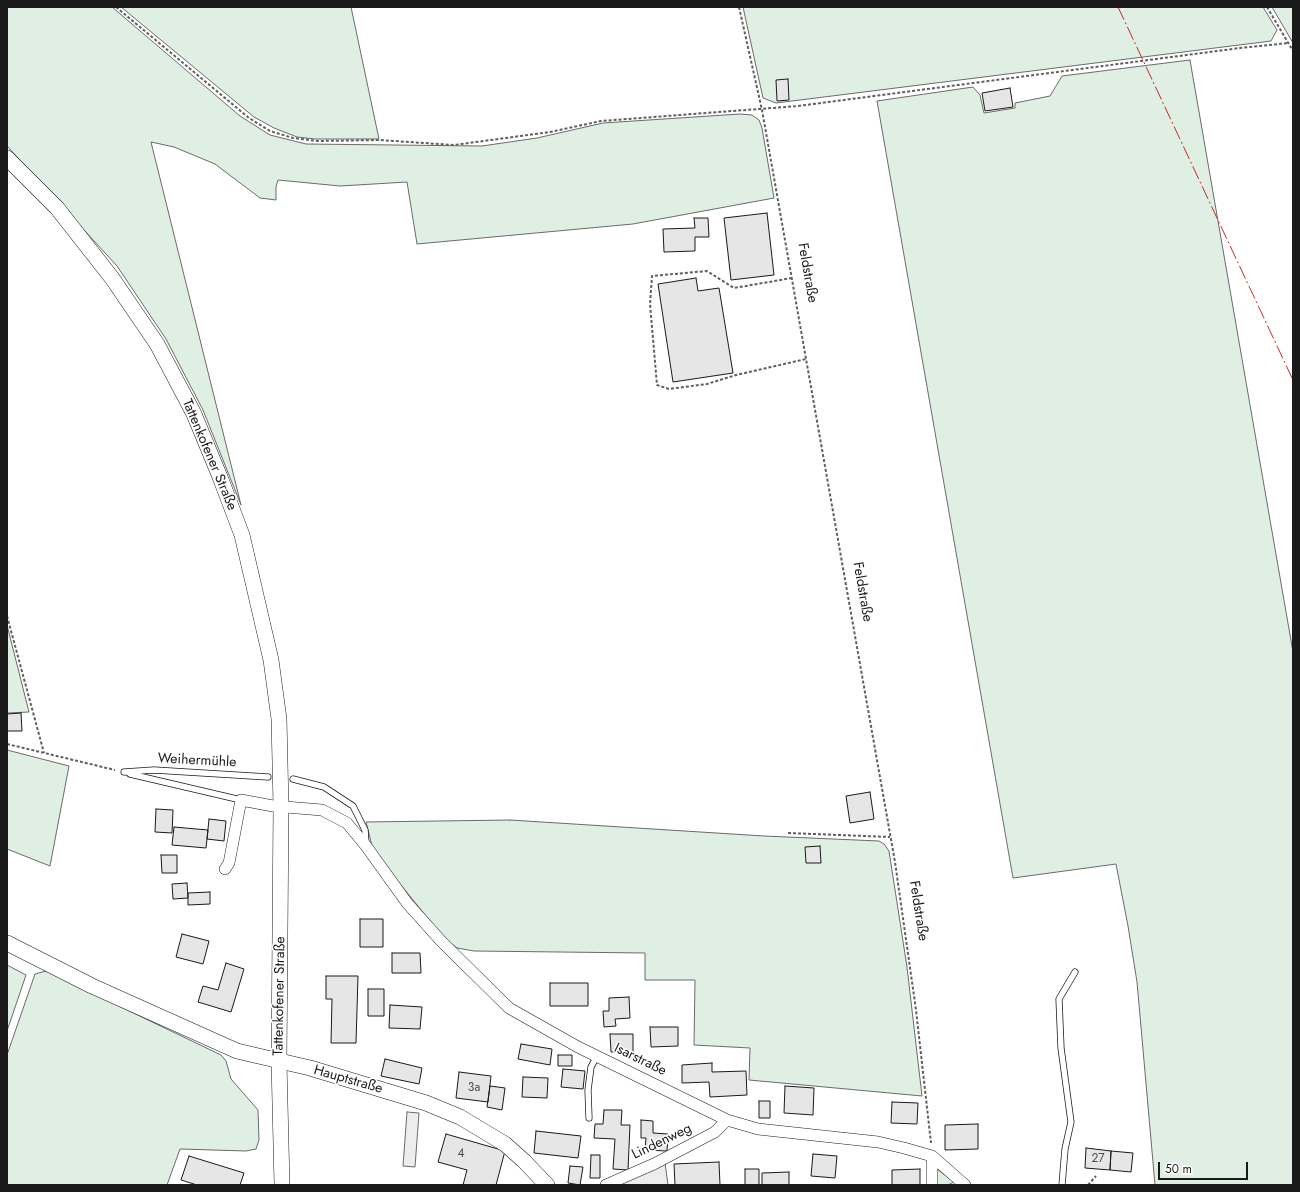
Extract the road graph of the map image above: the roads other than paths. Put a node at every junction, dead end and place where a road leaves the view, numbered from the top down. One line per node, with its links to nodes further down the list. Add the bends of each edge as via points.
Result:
1 (7, 158): 5 (main road, Tattenkofener Straße, via 61,214 112,278 157,344 194,414 242,535 271,660 279,719)
2 (268, 777): 4 (lane, Weihermühle, via 154,770 124,772)
3 (293, 779): 6 (lane, Isarstraße, via 324,787 353,806 365,830)
4 (241, 800): 5 (street); 7 (street, via 232,852)
5 (282, 806): 6 (street, Isarstraße, via 322,810 347,823); 11 (main road, Tattenkofener Straße)
6 (366, 846): 10 (street, Isarstraße, via 407,904 509,1008)
7 (225, 869)
8 (7, 943): 11 (main road, Hauptstraße, via 131,1004 237,1051)
9 (1075, 972): 20 (lane, via 1060,999 1061,1048 1071,1122 1065,1149)
10 (597, 1056): 12 (lane, via 591,1067 588,1090); 13 (street, Isarstraße)
11 (279, 1062): 15 (main road, Tattenkofener Straße); 16 (main road, Hauptstraße, via 310,1068 411,1098 460,1116 505,1144)
12 (589, 1118)
13 (727, 1120): 14 (street, Isarstraße, via 758,1129 878,1142); 17 (street, Lindenweg, via 715,1132 654,1164)
14 (932, 1156): 18 (street); 19 (street, Isarstraße)
15 (282, 1185)
16 (547, 1185)
17 (606, 1185)
18 (932, 1185)
19 (964, 1185)
20 (1062, 1185)

